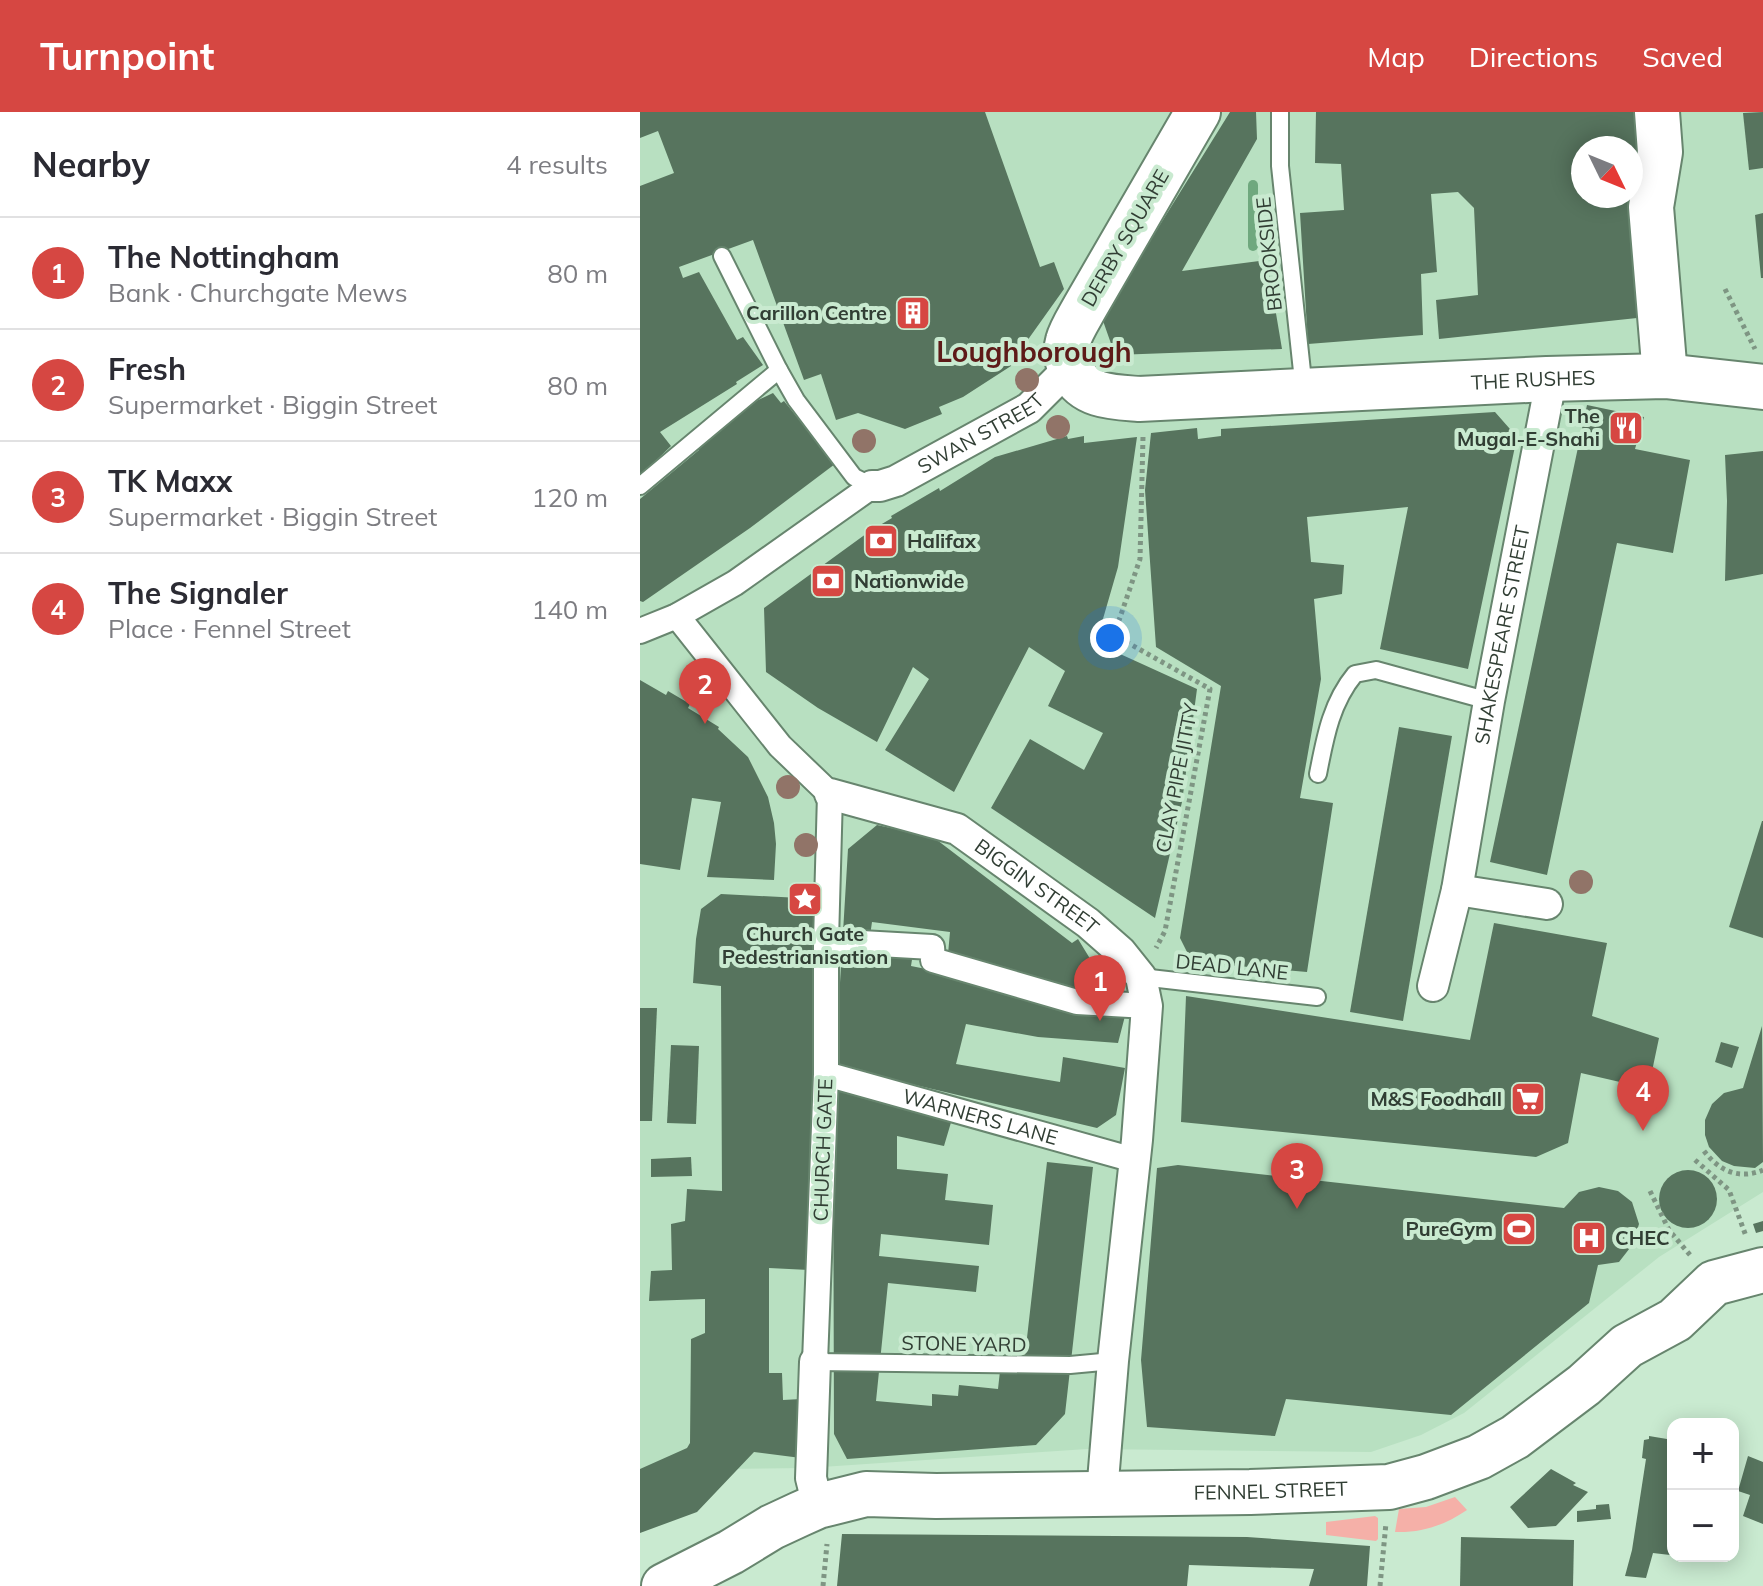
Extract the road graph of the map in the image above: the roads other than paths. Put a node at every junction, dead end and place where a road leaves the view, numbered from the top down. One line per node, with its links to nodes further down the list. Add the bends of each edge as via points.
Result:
1 (1198, 112): 5 (main road, DERBY SQUARE, via 1068,339)
2 (1280, 112): 10 (lane, BROOKSIDE, via 1280,166)
3 (1657, 112): 7 (main road, via 1660,152 1651,207)
4 (722, 256): 6 (lane)
5 (1069, 368): 10 (main road, via 1091,392 1109,396); 12 (street, SWAN STREET, via 1014,417 896,481)
6 (779, 370): 11 (lane); 12 (lane, via 854,477)
7 (1665, 376): 8 (main road, THE RUSHES); 9 (main road, THE RUSHES)
8 (1547, 379): 10 (main road, THE RUSHES); 15 (street, SHAKESPEARE STREET, via 1545,414)
9 (1762, 387)
10 (1304, 392)
11 (640, 486)
12 (872, 486): 13 (street, SWAN STREET, via 735,583)
13 (677, 616): 14 (street, SWAN STREET); 17 (street, via 780,746)
14 (640, 631)
15 (1489, 701): 16 (lane, via 1376,670 1355,674 1328,722); 18 (street, SHAKESPEARE STREET)
16 (1318, 774)
17 (830, 794): 20 (street, CHURCH GATE); 22 (street, BIGGIN STREET, via 957,829 1088,923 1121,952)
18 (1457, 890): 19 (street); 21 (street, SHAKESPEARE STREET)
19 (1547, 904)
20 (826, 941): 22 (street, via 932,947 933,960 1077,1002); 24 (street, CHURCH GATE)
21 (1433, 986)
22 (1144, 991): 23 (lane, DEAD LANE); 25 (street)
23 (1317, 997)
24 (826, 1074): 25 (street, WARNERS LANE); 28 (street, CHURCH GATE)
25 (1134, 1160): 27 (street)
26 (1762, 1280): 29 (main road, FENNEL STREET, via 1714,1283 1675,1320 1627,1346 1515,1437 1426,1477 1389,1487)
27 (1113, 1361): 28 (lane, STONE YARD); 29 (street)
28 (815, 1362): 30 (street, CHURCH GATE, via 811,1478)
29 (1102, 1493): 30 (main road, FENNEL STREET, via 866,1494)
30 (818, 1506): 31 (main road, FENNEL STREET)
31 (671, 1585)

